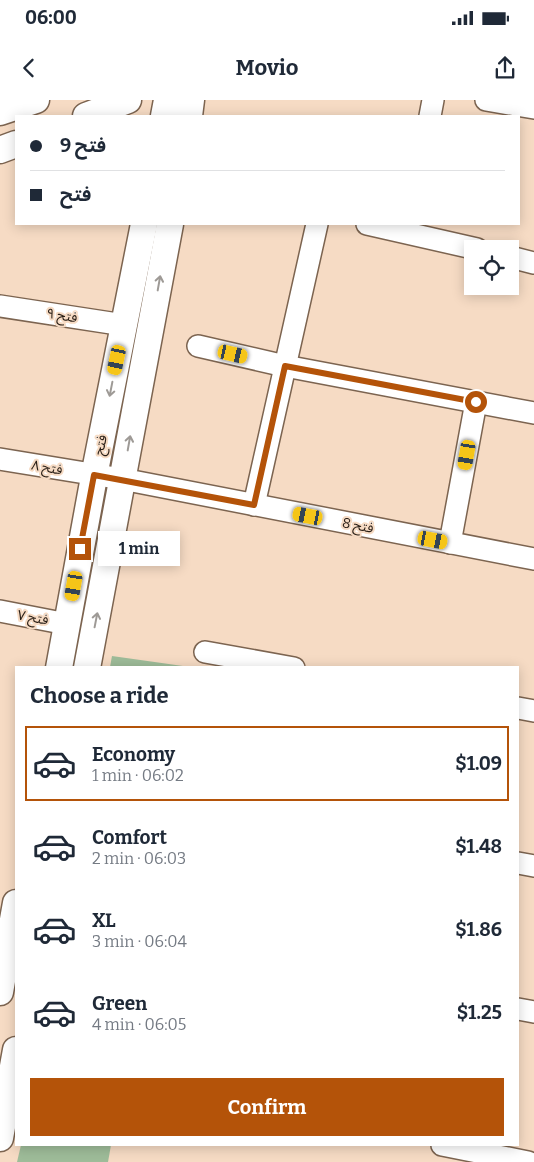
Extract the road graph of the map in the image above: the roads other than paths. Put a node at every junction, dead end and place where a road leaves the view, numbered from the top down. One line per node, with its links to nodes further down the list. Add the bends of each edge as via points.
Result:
1 (36, 100): 8 (street)
2 (128, 100): 9 (street)
3 (167, 100): 10 (street)
4 (192, 100): 11 (street)
5 (433, 100): 12 (street)
6 (486, 100): 7 (street)
7 (534, 108)
8 (0, 112)
9 (89, 115)
10 (164, 115)
11 (189, 115)
12 (430, 115)
13 (15, 144): 14 (street)
14 (0, 150)
15 (144, 225): 24 (street, فتح)
16 (170, 225): 31 (street, فتح, one-way to 16)
17 (317, 225): 26 (street)
18 (378, 225): 19 (street)
19 (408, 228): 20 (street)
20 (464, 245)
21 (519, 259): 22 (street)
22 (534, 263)
23 (0, 306): 24 (street, فتح ۹)
24 (124, 324): 30 (street, فتح, one-way to 30)
25 (198, 346): 26 (street)
26 (285, 366): 27 (street); 32 (street)
27 (476, 402): 28 (street); 33 (street)
28 (534, 413)
29 (0, 459): 30 (street, فتح ۸)
30 (94, 475): 31 (street, فتح 8); 36 (street, فتح)
31 (122, 480): 32 (street, فتح 8); 39 (street, فتح, one-way to 31)
32 (254, 505): 33 (street, فتح 8)
33 (450, 543): 34 (street, فتح 8)
34 (534, 559)
35 (0, 611): 36 (street, فتح ۷)
36 (67, 624): 38 (street, فتح)
37 (205, 652): 40 (street)
38 (59, 666)
39 (87, 666)
40 (283, 666)
41 (519, 708): 42 (street)
42 (534, 711)
43 (519, 863): 44 (street)
44 (534, 866)
45 (15, 909): 46 (street)
46 (0, 992)
47 (519, 1009): 48 (street)
48 (534, 1012)
49 (15, 1056): 50 (street)
50 (0, 1138)
51 (447, 1146): 52 (street)
52 (528, 1162)

